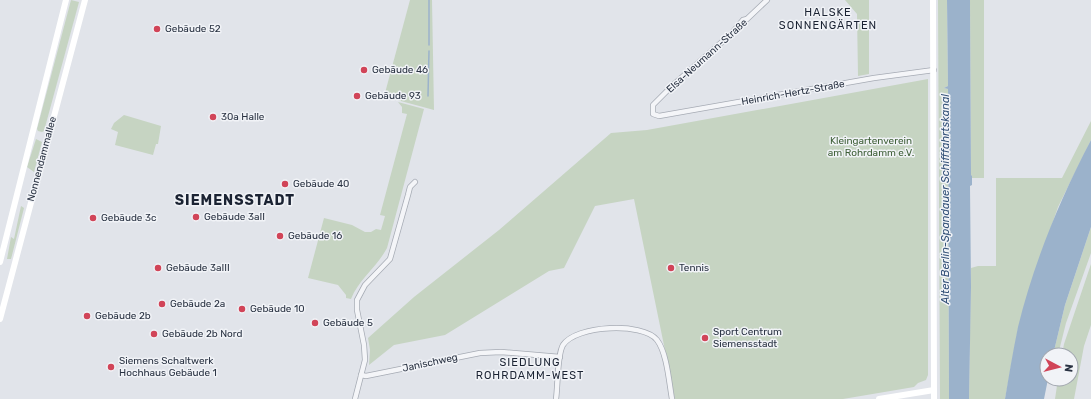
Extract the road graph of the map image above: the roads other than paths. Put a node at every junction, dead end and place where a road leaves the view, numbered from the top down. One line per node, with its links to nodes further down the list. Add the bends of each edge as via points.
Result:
1 (66, 0): 8 (main road, Nonnendammallee)
2 (84, 0): 9 (main road, Nonnendammallee)
3 (768, 0): 6 (street, Elsa-Neumann-Straße, via 672,86 653,105)
4 (933, 0): 5 (main road)
5 (934, 70): 6 (street, Heinrich-Hertz-Straße, via 874,78 659,116); 12 (main road)
6 (653, 114)
7 (415, 182): 11 (street, via 409,191 390,258 359,295 357,310 365,354)
8 (0, 262)
9 (0, 319)
10 (560, 356): 11 (street, Janischweg, via 485,353); 14 (street); 15 (street, via 567,340 587,331 632,330 652,336 657,340 663,353)
11 (361, 375): 13 (street)
12 (934, 390): 16 (main road); 17 (main road)
13 (355, 399)
14 (556, 399)
15 (672, 399)
16 (878, 399)
17 (934, 399)

